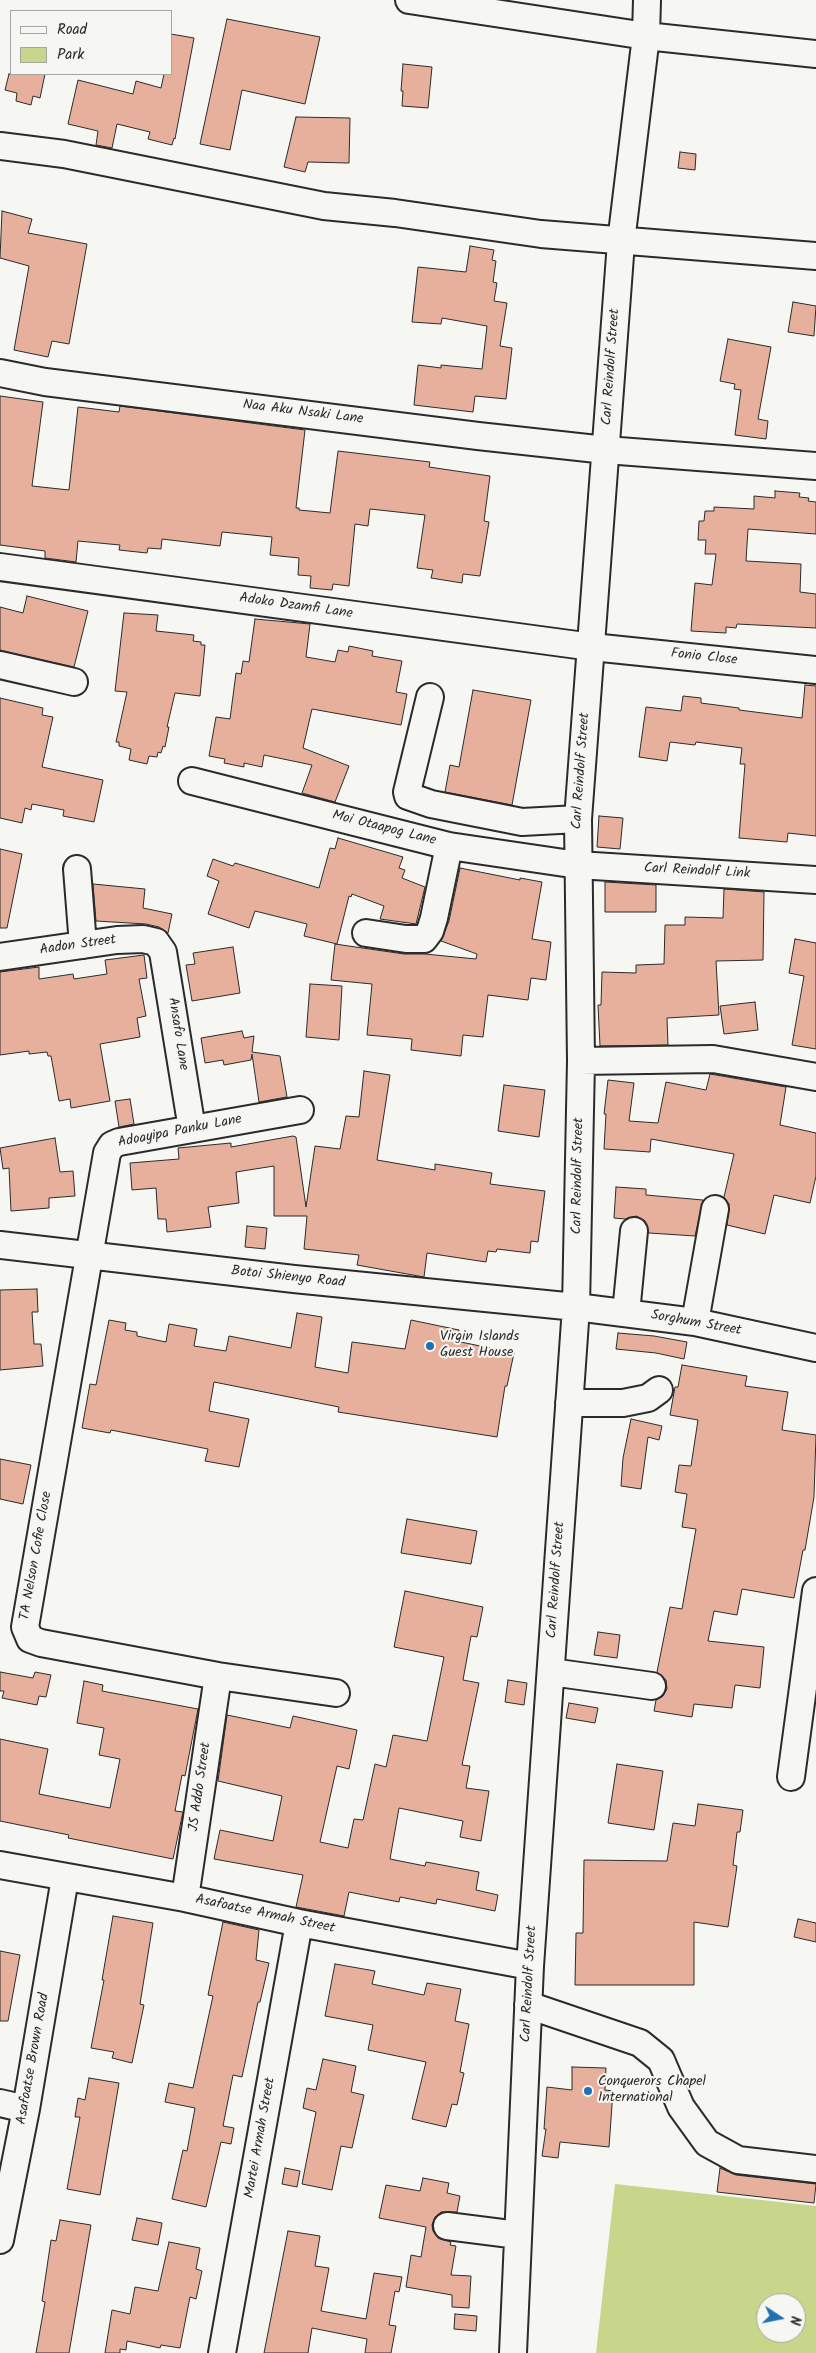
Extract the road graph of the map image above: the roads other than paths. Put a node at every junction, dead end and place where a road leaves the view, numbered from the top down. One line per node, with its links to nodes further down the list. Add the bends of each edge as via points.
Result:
1 (409, 0): 3 (street)
2 (647, 0): 3 (street, Carl Reindolf Street)
3 (646, 36): 4 (street); 6 (street, Carl Reindolf Street)
4 (816, 54)
5 (0, 146): 6 (street, via 64,154 324,206)
6 (621, 242): 7 (street); 9 (street, Carl Reindolf Street)
7 (816, 256)
8 (0, 373): 9 (street, Naa Aku Nsaki Lane, via 45,382)
9 (606, 450): 10 (street, Naa Aku Nsaki Lane); 12 (street, Carl Reindolf Street)
10 (816, 466)
11 (0, 567): 12 (street, Adoko Dzamfi Lane)
12 (592, 647): 14 (street, Fonio Close); 18 (street, Carl Reindolf Street)
13 (0, 666): 15 (street)
14 (816, 670)
15 (74, 682)
16 (430, 697): 18 (street, via 408,796 431,804 522,822)
17 (192, 781): 19 (street, Moi Otaapog Lane)
18 (578, 818): 20 (street, Carl Reindolf Street)
19 (449, 846): 20 (street, Moi Otaapog Lane); 23 (street, via 434,918 424,939 406,940)
20 (578, 865): 22 (street, Carl Reindolf Link); 27 (street, Carl Reindolf Street)
21 (77, 869): 25 (street)
22 (816, 880)
23 (366, 933)
24 (156, 942): 25 (street, Aadon Street, via 143,939); 30 (street, Ansafo Lane, via 163,952)
25 (83, 945): 26 (street, Aadon Street)
26 (0, 956)
27 (581, 1061): 28 (street, via 712,1059); 35 (street, Carl Reindolf Street)
28 (816, 1077)
29 (300, 1110): 30 (street, Adoayipa Panku Lane)
30 (192, 1129): 34 (street, Adoayipa Panku Lane, via 112,1145)
31 (715, 1209): 37 (street)
32 (634, 1231): 36 (street)
33 (0, 1245): 34 (street, Botoi Shienyo Road)
34 (89, 1254): 35 (street, Botoi Shienyo Road, via 294,1279); 43 (street, TA Nelson Cofie Close, via 25,1627 30,1639 41,1643)
35 (576, 1307): 36 (street, Sorghum Street); 40 (street, Carl Reindolf Street)
36 (626, 1313): 37 (street, Sorghum Street)
37 (695, 1322): 38 (street, Sorghum Street)
38 (816, 1348)
39 (659, 1390): 40 (street, via 648,1398 623,1403)
40 (569, 1403): 42 (street, Carl Reindolf Street)
41 (816, 1591): 46 (street)
42 (551, 1672): 44 (street); 51 (street, Carl Reindolf Street)
43 (218, 1676): 45 (street, TA Nelson Cofie Close); 49 (street, JS Addo Street)
44 (652, 1686)
45 (336, 1693)
46 (790, 1777)
47 (0, 1865): 48 (street, Asafoatse Armah Street)
48 (66, 1878): 49 (street, Asafoatse Armah Street); 54 (street, Asafoatse Brown Road)
49 (185, 1898): 50 (street, Asafoatse Armah Street)
50 (299, 1923): 51 (street, Asafoatse Armah Street); 59 (street, Martei Armah Street)
51 (530, 1966): 52 (street, Carl Reindolf Street)
52 (528, 2005): 55 (street, via 640,2043 661,2060 681,2107 707,2143 738,2160); 57 (street, Carl Reindolf Street)
53 (0, 2103): 54 (street)
54 (26, 2109): 58 (street, Asafoatse Brown Road)
55 (816, 2169)
56 (447, 2226): 57 (street)
57 (518, 2235): 60 (street, Carl Reindolf Street)
58 (0, 2240)
59 (222, 2353)
60 (513, 2353)

